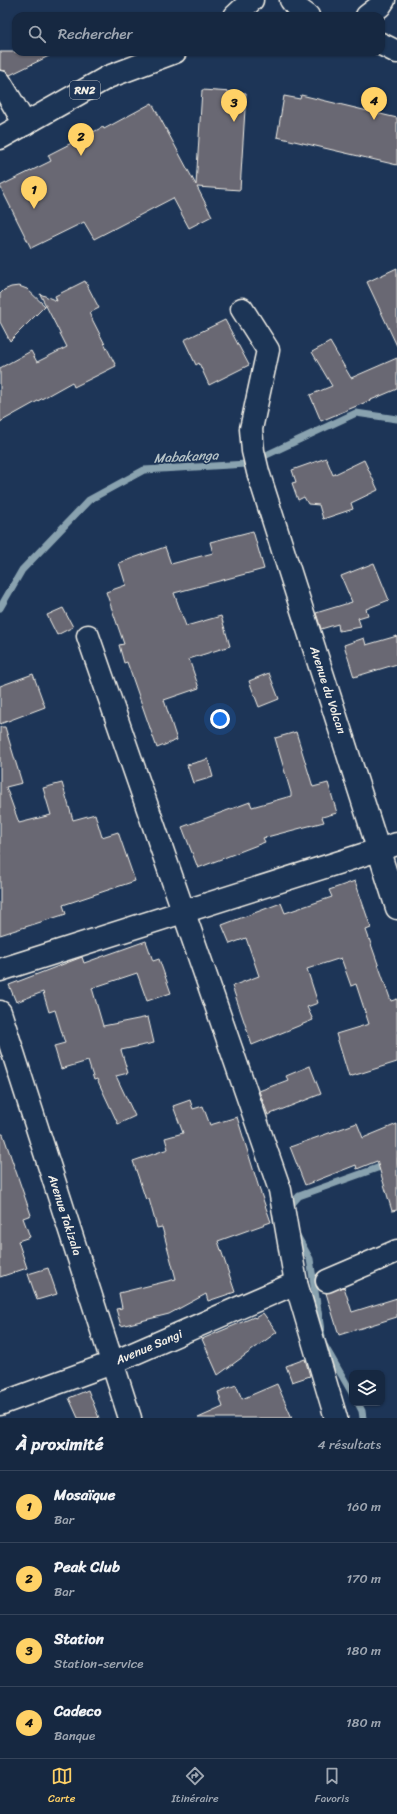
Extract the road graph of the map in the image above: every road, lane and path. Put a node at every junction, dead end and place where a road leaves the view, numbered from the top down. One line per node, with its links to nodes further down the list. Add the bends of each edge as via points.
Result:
1 (252, 0): 6 (main road)
2 (291, 0): 7 (main road)
3 (384, 0): 8 (main road)
4 (396, 0): 5 (main road)
5 (397, 3)
6 (239, 12)
7 (302, 12)
8 (372, 12)
9 (385, 46): 10 (main road)
10 (397, 52)
11 (165, 56): 13 (main road, RN2, via 108,77)
12 (0, 82): 13 (main road)
13 (25, 124): 14 (main road, RN2)
14 (0, 138)
15 (242, 309): 17 (main road, Avenue du Volcan, via 268,350 251,429 258,472)
16 (88, 636): 19 (main road)
17 (388, 847): 18 (main road, Avenue du Volcan); 19 (main road)
18 (397, 908)
19 (185, 912): 20 (main road); 24 (main road, via 280,1190)
20 (0, 970)
21 (0, 1012): 25 (main road, Avenue Takizala)
22 (397, 1251): 23 (main road)
23 (327, 1281)
24 (296, 1283): 25 (main road, Avenue Sangi); 28 (main road)
25 (112, 1363): 26 (main road, Avenue Sangi); 27 (main road, Avenue Takizala)
26 (0, 1404)
27 (130, 1418)
28 (336, 1418)

